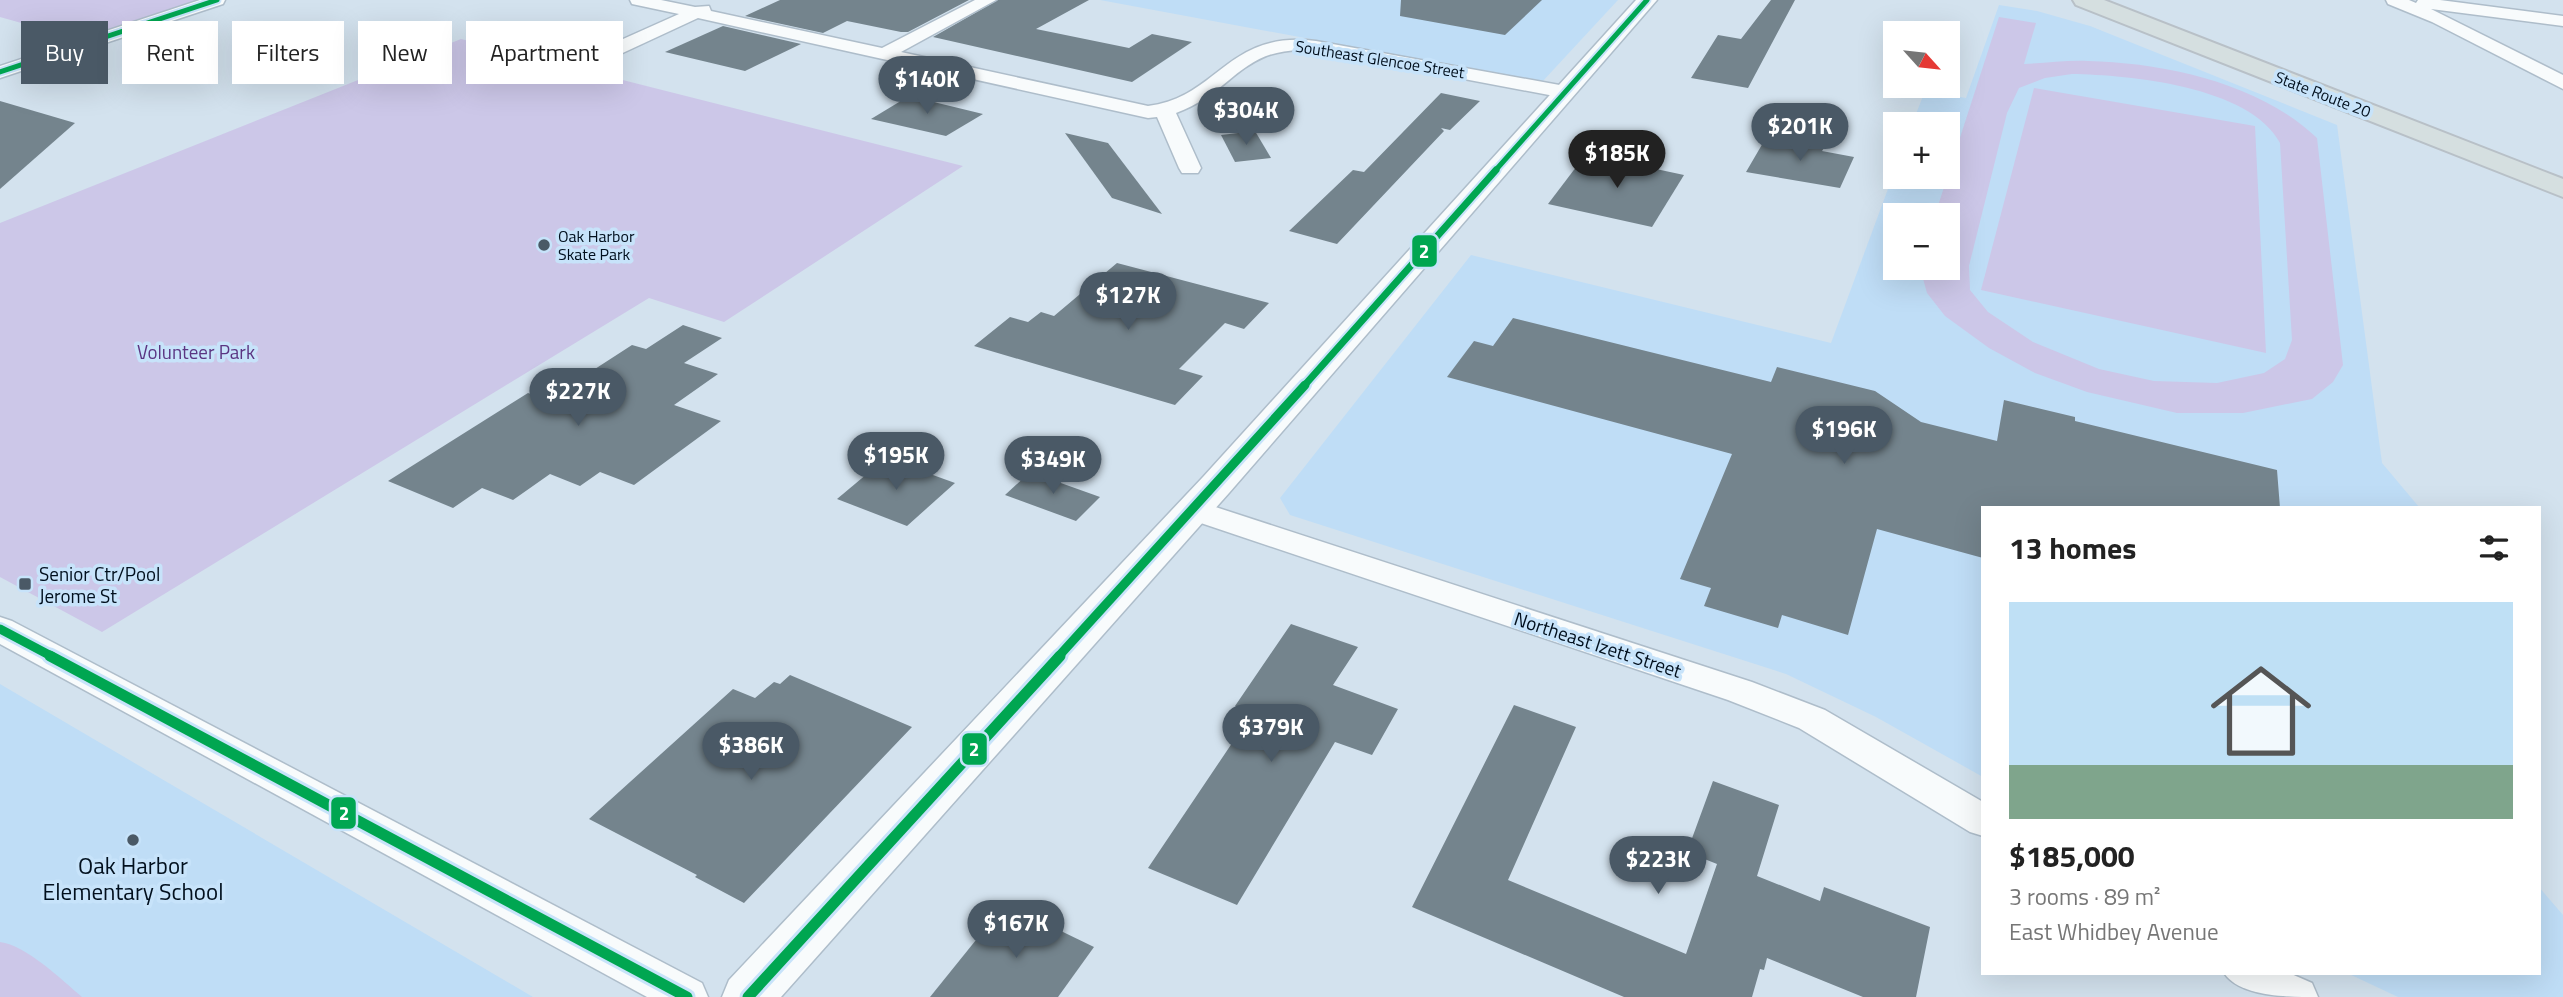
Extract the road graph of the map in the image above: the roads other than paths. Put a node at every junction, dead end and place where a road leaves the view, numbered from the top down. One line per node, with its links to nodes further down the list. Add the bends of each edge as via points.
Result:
1 (217, 0): 14 (street)
2 (638, 0): 10 (street, Southeast Glencoe Street)
3 (726, 0): 10 (street)
4 (988, 0): 13 (street)
5 (1647, 0): 16 (street)
6 (2084, 0): 19 (main road, State Route 20)
7 (2395, 0): 15 (street)
8 (2403, 0): 9 (street)
9 (2508, 7): 11 (street)
10 (697, 13): 12 (street); 13 (street, Southeast Glencoe Street)
11 (2563, 21)
12 (623, 46)
13 (884, 54): 17 (street, Southeast Glencoe Street, via 1131,110)
14 (0, 72)
15 (2563, 83)
16 (1565, 92): 17 (street, Southeast Glencoe Street, via 1316,46 1282,45 1255,54 1191,101); 20 (street)
17 (1165, 112): 18 (street)
18 (1190, 168)
19 (2563, 188)
20 (1194, 510): 22 (street, Northeast Izett Street, via 1729,687 1812,719); 25 (street)
21 (0, 629): 24 (street)
22 (1981, 820)
23 (2249, 975): 26 (street)
24 (687, 997)
25 (748, 997)
26 (2297, 997)

